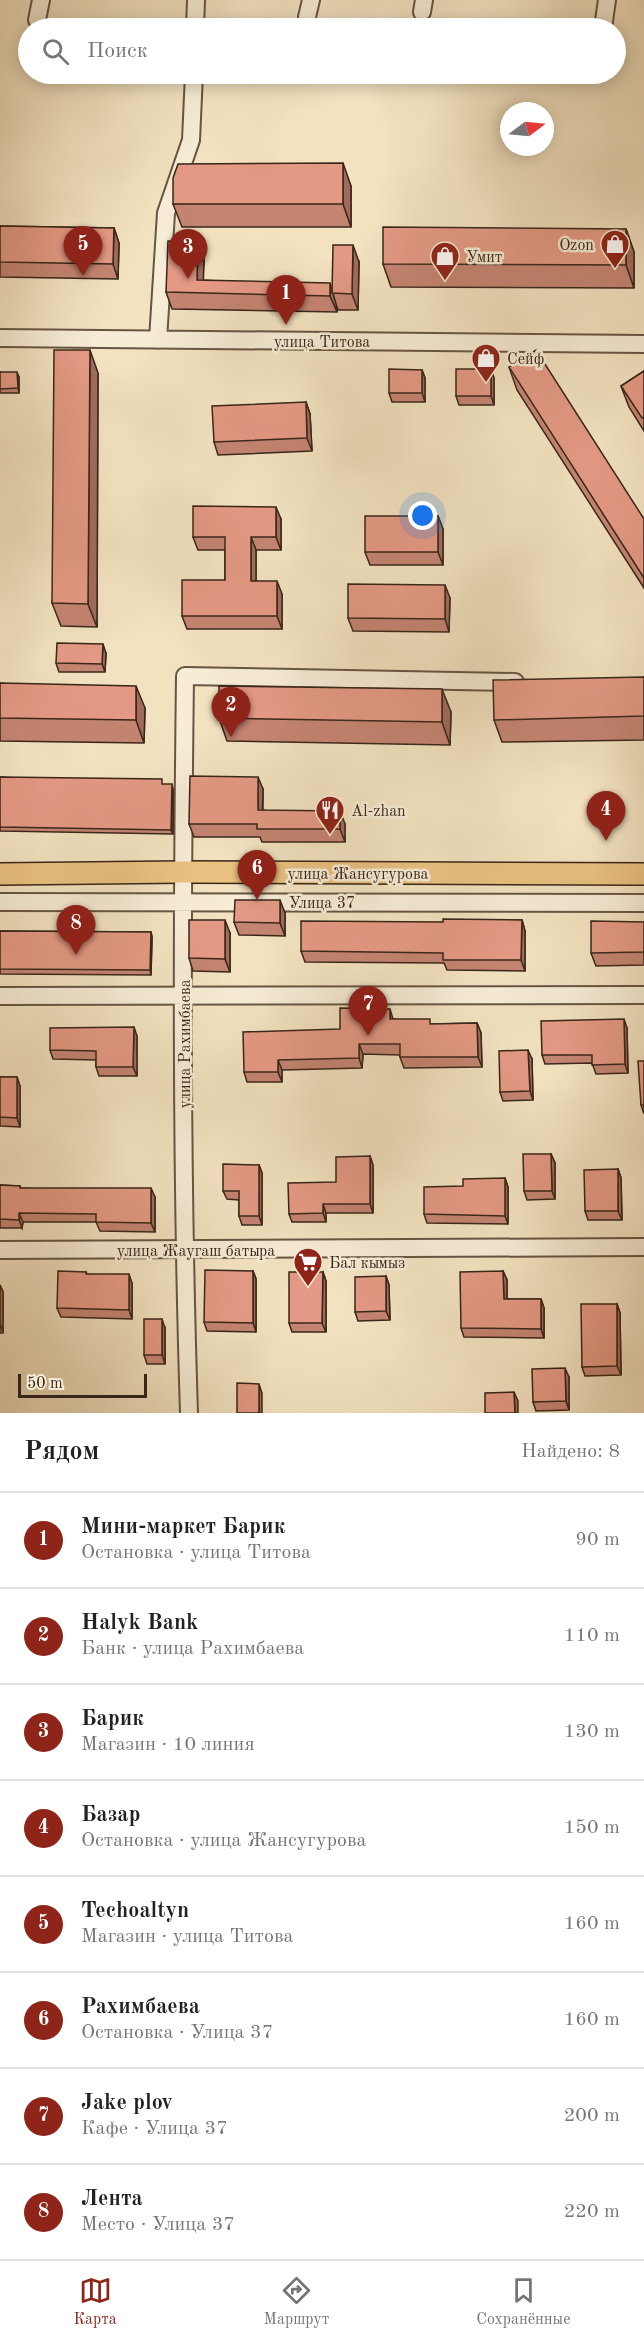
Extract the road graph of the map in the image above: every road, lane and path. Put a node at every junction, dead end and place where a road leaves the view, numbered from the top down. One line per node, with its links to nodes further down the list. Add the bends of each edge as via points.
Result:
1 (41, 0): 6 (street)
2 (196, 0): 7 (street)
3 (310, 0): 5 (street)
4 (608, 0): 8 (street)
5 (307, 17)
6 (38, 18)
7 (195, 18)
8 (605, 18)
9 (193, 84): 11 (street, via 190,140 166,213)
10 (0, 338): 11 (street, улица Титова)
11 (158, 340): 12 (street, улица Титова)
12 (644, 344)
13 (533, 682): 14 (street, улица Рахимбаева, via 185,676)
14 (183, 872): 15 (main road, улица Жансугурова); 16 (main road, улица Жансугурова); 21 (street, улица Рахимбаева)
15 (0, 874)
16 (644, 874)
17 (0, 902): 18 (street, Улица 37)
18 (644, 903)
19 (644, 995): 21 (street)
20 (0, 996): 21 (street)
21 (183, 998): 24 (street, улица Рахимбаева)
22 (644, 1246): 24 (street, улица Жаугаш батыра)
23 (0, 1250): 24 (street, улица Жаугаш батыра)
24 (184, 1250): 25 (street, улица Рахимбаева)
25 (189, 1413)

